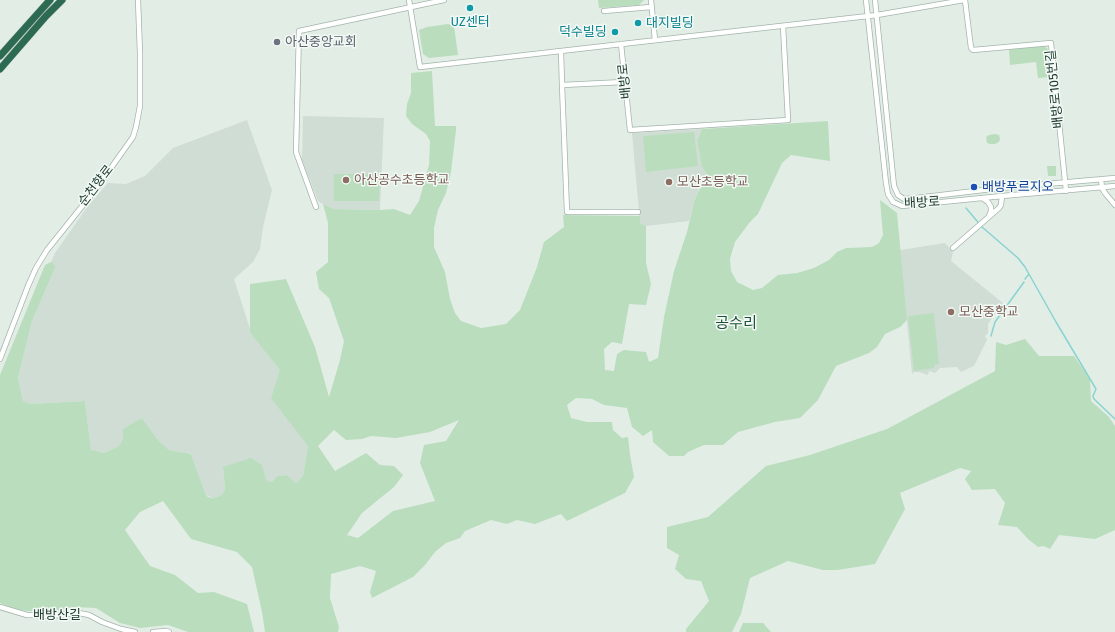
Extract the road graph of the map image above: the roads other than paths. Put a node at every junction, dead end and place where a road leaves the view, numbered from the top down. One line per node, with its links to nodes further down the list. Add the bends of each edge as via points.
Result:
1 (50, 0): 19 (highway)
2 (62, 0): 20 (highway)
3 (138, 0): 36 (street, 순천향로, via 140,106 133,137 43,256 28,286)
4 (409, 0): 10 (street)
5 (444, 0): 10 (street)
6 (651, 0): 11 (street)
7 (866, 0): 14 (street, 배방로)
8 (875, 0): 13 (street, 배방로)
9 (965, 0): 13 (street, 배방로); 25 (street, 배방로105번길, via 973,50 1051,43)
10 (410, 7): 18 (street, 배방로, via 420,66); 32 (street, via 299,31 296,152)
11 (651, 7): 12 (street); 16 (street)
12 (604, 11)
13 (877, 15): 14 (street, 배방로); 25 (street, 배방로, via 894,186 898,195 904,199)
14 (867, 16): 15 (street, 배방로); 30 (street, 배방로, via 888,194 893,202 902,206)
15 (783, 26): 16 (street, 배방로); 21 (street, 배방로, via 788,120 630,130)
16 (655, 40): 17 (street, 배방로)
17 (621, 44): 18 (street, 배방로); 21 (street, 배방로)
18 (561, 51): 22 (street)
19 (0, 56)
20 (0, 68)
21 (624, 82): 22 (street)
22 (562, 85): 33 (street, via 567,212)
23 (1115, 178): 24 (street, 배방로)
24 (1101, 179): 25 (street, 배방로); 27 (street)
25 (1065, 182): 28 (street, 배방로105번길)
26 (1115, 186): 27 (street, 배방로)
27 (1102, 188): 28 (street, 배방로); 31 (street)
28 (1066, 191): 29 (street, 배방로)
29 (1002, 196): 30 (street, 배방로); 34 (street, via 1001,205)
30 (982, 198): 34 (street, via 991,207)
31 (1115, 205)
32 (316, 207)
33 (638, 212)
34 (989, 216): 35 (street)
35 (953, 248)
36 (0, 359)
37 (0, 607): 38 (street, 배방산길, via 27,615 79,613)
38 (135, 632)
39 (153, 632): 40 (street)
40 (169, 632)

